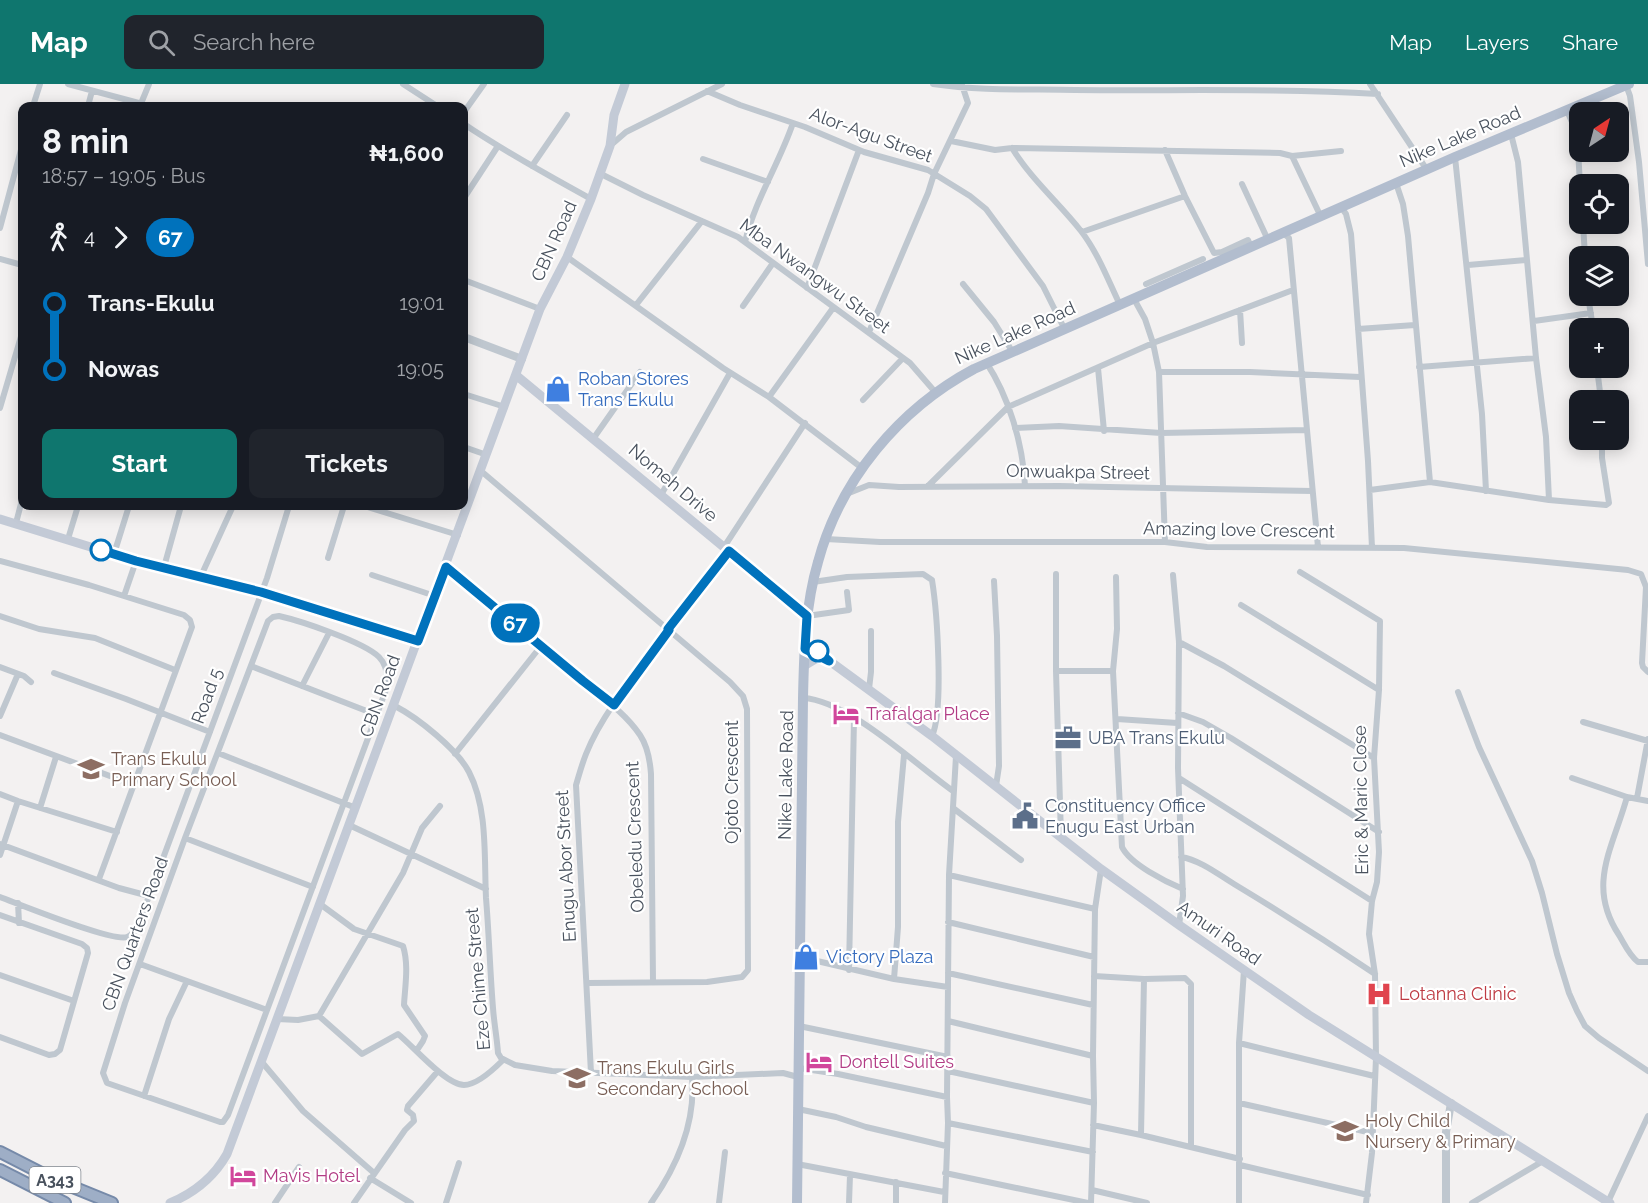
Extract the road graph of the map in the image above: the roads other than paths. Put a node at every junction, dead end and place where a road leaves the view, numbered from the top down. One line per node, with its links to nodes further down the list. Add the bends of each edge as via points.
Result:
1 (40, 84): 17 (street)
2 (68, 84): 14 (street)
3 (149, 84): 20 (street)
4 (402, 84): 21 (street)
5 (484, 84): 22 (street)
6 (625, 84): 30 (main road, CBN Road, via 614,115)
7 (722, 84): 15 (street)
8 (933, 84): 11 (street)
9 (1370, 84): 16 (street)
10 (1627, 85): 23 (main road, Nike Lake Road); 66 (street)
11 (962, 86): 13 (street); 28 (street, via 968,103)
12 (1251, 86): 13 (street); 16 (street)
13 (1138, 87)
14 (92, 91): 18 (street); 19 (street)
15 (707, 91): 25 (street, Alor-Agu Street); 30 (street, via 626,132)
16 (1378, 94): 40 (street)
17 (34, 102)
18 (89, 102)
19 (130, 102)
20 (141, 102)
21 (431, 102)
22 (468, 106)
23 (1566, 109): 27 (main road, Nike Lake Road); 43 (street, via 1576,134)
24 (567, 115): 39 (street)
25 (793, 123): 32 (street, Alor-Agu Street); 44 (street)
26 (468, 127): 29 (street)
27 (1511, 134): 36 (main road, Nike Lake Road); 62 (street, via 1518,162)
28 (951, 141): 31 (street, via 995,150); 42 (street)
29 (498, 146): 39 (street); 47 (street)
30 (610, 146): 41 (main road, CBN Road)
31 (1012, 148): 33 (street); 54 (street)
32 (859, 150): 42 (street, Alor-Agu Street); 71 (street)
33 (1165, 150): 35 (street); 48 (street)
34 (1341, 151): 35 (street)
35 (1293, 156): 51 (street)
36 (1455, 157): 40 (main road, Nike Lake Road); 67 (street)
37 (703, 159): 44 (street)
38 (18, 161): 53 (street)
39 (532, 166): 49 (street)
40 (1427, 170): 45 (main road, Nike Lake Road)
41 (599, 173): 49 (main road, CBN Road); 52 (street, Mba Nwangwu Street)
42 (934, 174): 85 (street, Alor-Agu Street, via 986,209 1043,286); 87 (street)
43 (1579, 174)
44 (768, 182): 57 (street)
45 (1396, 183): 50 (main road, Nike Lake Road); 84 (street, via 1405,215)
46 (1242, 184): 56 (street)
47 (468, 192)
48 (1185, 196): 54 (street); 59 (street)
49 (591, 199): 60 (main road, CBN Road)
50 (1341, 207): 51 (main road, Nike Lake Road); 86 (street, via 1351,234)
51 (1321, 217): 55 (main road, Nike Lake Road)
52 (702, 221): 57 (street, Mba Nwangwu Street); 74 (street)
53 (0, 228)
54 (1082, 232): 75 (street)
55 (1284, 233): 56 (main road, Nike Lake Road); 72 (street, via 1289,238)
56 (1268, 240): 58 (main road, Nike Lake Road)
57 (745, 242): 63 (street, Mba Nwangwu Street)
58 (1251, 247): 59 (street, via 1248,240); 65 (main road, Nike Lake Road)
59 (1214, 252): 65 (street)
60 (567, 257): 74 (street); 79 (main road, CBN Road)
61 (0, 258): 64 (street)
62 (1527, 260): 67 (street); 83 (street)
63 (773, 263): 71 (street, Mba Nwangwu Street); 76 (street)
64 (18, 264)
65 (1203, 264): 70 (street); 73 (main road, Nike Lake Road)
66 (1648, 264)
67 (1468, 265): 96 (street)
68 (468, 282): 79 (street)
69 (963, 284): 92 (street)
70 (1146, 284)
71 (807, 288): 78 (street, Mba Nwangwu Street)
72 (1293, 290): 80 (street); 103 (street)
73 (1134, 299): 75 (main road, Nike Lake Road); 89 (street)
74 (636, 305): 102 (street)
75 (1120, 305): 85 (main road, Nike Lake Road)
76 (743, 306)
77 (1590, 306): 81 (street)
78 (833, 308): 87 (street, Mba Nwangwu Street); 108 (street)
79 (540, 309): 95 (main road, CBN Road)
80 (1240, 310): 89 (street); 90 (street)
81 (1591, 313): 82 (street); 83 (street)
82 (1592, 318)
83 (1533, 321): 94 (street)
84 (1415, 325): 86 (street); 98 (street)
85 (1064, 328): 92 (main road, Nike Lake Road)
86 (1358, 329): 105 (street)
87 (869, 332): 93 (street, Mba Nwangwu Street)
88 (468, 339): 95 (street)
89 (1153, 343): 99 (street); 101 (street)
90 (1242, 343)
91 (18, 347): 112 (street)
92 (1012, 351): 97 (main road, Nike Lake Road)
93 (903, 358): 106 (street, Mba Nwangwu Street); 109 (street)
94 (1536, 358): 96 (street); 133 (street, via 1546,437)
95 (522, 359): 104 (main road, CBN Road)
96 (1477, 362): 98 (street); 129 (street)
97 (986, 363): 106 (main road, Nike Lake Road); 111 (street, via 997,378)
98 (1419, 367): 124 (street)
99 (1098, 368): 111 (street); 116 (street)
100 (640, 372): 118 (street)
101 (1159, 372): 103 (street); 117 (street)
102 (730, 373): 108 (street); 132 (street)
103 (1301, 374): 105 (street); 115 (street)
104 (517, 376): 110 (main road, CBN Road); 118 (main road, Nomeh Drive)
105 (1360, 377): 128 (street)
106 (936, 393): 122 (main road, Nike Lake Road, via 894,429)
107 (468, 395): 110 (street)
108 (769, 397): 113 (street)
109 (863, 400)
110 (506, 406): 121 (main road, CBN Road)
111 (1008, 407): 114 (street); 125 (street)
112 (0, 408)
113 (805, 423): 122 (street); 152 (street, Enugu Abor Street)
114 (1015, 428): 116 (street, via 1059,426); 126 (street)
115 (1306, 430): 117 (street); 130 (street)
116 (1104, 431): 117 (street)
117 (1161, 433): 127 (street)
118 (593, 439): 132 (main road, Nomeh Drive)
119 (468, 448): 121 (street)
120 (1602, 450): 133 (street, via 1609,503)
121 (488, 454): 123 (main road, CBN Road)
122 (862, 468): 131 (main road, Nike Lake Road)
123 (482, 471): 134 (main road, CBN Road); 174 (street, Ojoto Crescent)
124 (1430, 482): 128 (street); 129 (street)
125 (928, 486): 126 (street, Onwuakpa Street); 131 (street, Onwuakpa Street, via 869,485)
126 (1025, 486): 127 (street, Onwuakpa Street)
127 (1163, 488): 130 (street, Onwuakpa Street); 149 (street)
128 (1370, 490): 151 (street)
129 (1486, 490): 133 (street)
130 (1312, 491): 150 (street)
131 (845, 494): 148 (main road, Nike Lake Road)
132 (661, 495): 152 (main road, Nomeh Drive)
133 (1548, 500)
134 (468, 508)
135 (19, 510): 145 (street)
136 (77, 510): 147 (street)
137 (128, 510): 153 (street)
138 (180, 510): 157 (street)
139 (231, 510): 163 (street)
140 (289, 510): 167 (street, Road 5)
141 (343, 510): 154 (street)
142 (377, 510): 146 (street)
143 (467, 510): 146 (main road, CBN Road)
144 (0, 519): 145 (main road)
145 (16, 523): 147 (main road)
146 (458, 535): 158 (main road, CBN Road)
147 (68, 539): 153 (main road)
148 (825, 539): 149 (street, Amazing love Crescent); 166 (main road, Nike Lake Road)
149 (1165, 542): 150 (street, Amazing love Crescent, via 1207,547)
150 (1318, 547): 151 (street, Amazing love Crescent)
151 (1372, 548): 188 (street, Amazing love Crescent, via 1416,549 1641,574 1646,587 1642,663)
152 (726, 549): 173 (main road, Nomeh Drive); 174 (street, Enugu Abor Street)
153 (114, 554): 156 (main road)
154 (328, 558)
155 (0, 561): 169 (street)
156 (136, 561): 157 (main road); 169 (street)
157 (164, 567): 163 (main road)
158 (446, 567): 170 (main road, CBN Road); 179 (street, Obeledu Crescent)
159 (1300, 572): 194 (street, Eric & Maric Close, via 1380,621)
160 (1056, 574): 186 (street)
161 (372, 575): 170 (street)
162 (1173, 575): 178 (street)
163 (201, 576): 167 (main road)
164 (1116, 576): 187 (street)
165 (994, 581): 220 (street, via 999,766)
166 (813, 582): 173 (main road, Nike Lake Road); 209 (street, via 923,574 932,580 938,686)
167 (261, 592): 177 (main road); 207 (street, Road 5)
168 (847, 592): 173 (street, via 849,610)
169 (124, 596): 185 (street, via 190,620 192,627)
170 (435, 596): 177 (main road, CBN Road)
171 (1241, 605): 194 (street)
172 (0, 616): 185 (street, via 39,629 95,638)
173 (807, 620): 180 (main road, Nike Lake Road); 181 (main road)
174 (669, 630): 197 (street, Enugu Abor Street); 272 (street, Ojoto Crescent, via 730,682 746,703 749,964 746,974 736,979)
175 (871, 631): 193 (street)
176 (329, 633): 182 (street, CBN Quarters Road, via 283,616 273,617); 192 (street); 201 (street, CBN Quarters Road, via 363,646 380,658 388,678)
177 (418, 641): 198 (main road, CBN Road)
178 (1179, 642): 200 (street); 216 (street)
179 (541, 646): 197 (street, Obeledu Crescent); 212 (street)
180 (805, 646): 181 (main road, Amuri Road); 183 (main road, Nike Lake Road)
181 (818, 653): 183 (main road); 193 (main road, Amuri Road)
182 (251, 666): 192 (street); 211 (street, CBN Quarters Road)
183 (804, 666): 196 (main road, Nike Lake Road)
184 (0, 667): 189 (street)
185 (176, 670): 199 (street)
186 (1056, 671): 187 (street); 235 (street)
187 (1113, 671): 204 (street)
188 (1648, 672)
189 (18, 674): 191 (street); 202 (street)
190 (54, 674): 199 (street)
191 (32, 682)
192 (302, 686): 201 (street)
193 (869, 689): 209 (main road, Amuri Road)
194 (1379, 690): 216 (street, Eric & Maric Close)
195 (1458, 692): 292 (street, via 1532,861 1577,1011 1585,1026 1599,1038)
196 (803, 698): 203 (street, via 813,698); 259 (main road, Nike Lake Road)
197 (614, 705): 272 (street, Obeledu Crescent, via 641,737 650,763); 273 (street, Enugu Abor Street, via 587,751 576,785)
198 (395, 706): 212 (street, Eze Chime Street); 230 (main road, CBN Road)
199 (161, 712): 207 (street); 219 (street)
200 (1178, 713): 206 (street); 234 (street, via 1231,738)
201 (376, 715): 227 (street, CBN Quarters Road)
202 (0, 716)
203 (855, 719): 213 (street); 263 (street)
204 (1117, 719): 206 (street); 247 (street, via 1124,850 1138,863)
205 (1583, 722): 210 (street)
206 (1177, 723): 217 (street)
207 (210, 732): 248 (street, Road 5)
208 (0, 735): 215 (street)
209 (932, 736): 214 (main road, Amuri Road)
210 (1648, 740): 224 (street)
211 (218, 753): 227 (street); 236 (street, CBN Quarters Road)
212 (455, 754): 246 (street, Eze Chime Street, via 469,771 477,794)
213 (904, 755): 221 (street); 269 (street, via 898,822)
214 (956, 756): 220 (main road, Amuri Road); 221 (street)
215 (56, 757): 219 (street); 229 (street)
216 (1374, 758): 234 (street, Eric & Maric Close)
217 (1179, 778): 240 (street); 250 (street)
218 (1572, 778): 223 (street)
219 (134, 785): 233 (street)
220 (996, 786): 235 (main road, Amuri Road)
221 (953, 791): 231 (street)
222 (0, 794): 226 (street)
223 (1627, 797): 224 (street); 261 (street, via 1604,865 1602,894 1612,924 1629,952 1638,962)
224 (1637, 798): 225 (street)
225 (1648, 801)
226 (21, 802): 229 (street); 237 (street)
227 (344, 803): 230 (street); 245 (street, CBN Quarters Road)
228 (441, 806): 238 (street, via 423,828)
229 (40, 808): 233 (street)
230 (356, 808): 232 (main road, CBN Road)
231 (953, 808): 241 (street); 243 (street)
232 (350, 825): 238 (street); 252 (main road, CBN Road)
233 (117, 832): 244 (street)
234 (1379, 832): 250 (street, Eric & Maric Close, via 1377,882)
235 (1061, 836): 242 (main road, Amuri Road)
236 (185, 838): 245 (street); 262 (street, CBN Quarters Road)
237 (2, 845): 239 (street); 244 (street)
238 (412, 853): 246 (street); 258 (street)
239 (0, 855)
240 (1181, 857): 247 (street); 266 (street, via 1302,925)
241 (1021, 860)
242 (1101, 869): 253 (street); 257 (main road, Amuri Road)
243 (949, 875): 253 (street); 255 (street)
244 (99, 879): 248 (street)
245 (313, 887): 277 (street, CBN Quarters Road)
246 (486, 889): 288 (street, Eze Chime Street, via 491,988)
247 (1183, 889): 257 (street)
248 (149, 896): 251 (street, Road 5, via 139,923 130,937 124,938)
249 (0, 897): 251 (street)
250 (1372, 901): 266 (street, Eric & Maric Close, via 1370,934)
251 (18, 903): 256 (street)
252 (320, 904): 258 (street, via 350,927); 279 (main road, CBN Road)
253 (1095, 909): 260 (street)
254 (0, 915): 256 (street)
255 (948, 922): 260 (street); 265 (street)
256 (19, 923): 275 (street, via 87,948)
257 (1179, 925): 264 (main road, Amuri Road)
258 (366, 933): 278 (street); 284 (street, via 404,947 404,1005 425,1036)
259 (800, 957): 263 (street); 281 (main road, Nike Lake Road)
260 (1094, 957): 268 (street)
261 (1648, 962)
262 (140, 964): 271 (street); 297 (street, CBN Quarters Road, via 103,1073 107,1083)
263 (849, 969): 269 (street)
264 (1244, 970): 283 (street); 285 (main road, Amuri Road)
265 (948, 973): 274 (street); 276 (street)
266 (1375, 974): 285 (street, Eric & Maric Close)
267 (0, 975): 275 (street)
268 (1094, 976): 270 (street); 276 (street)
269 (894, 979): 274 (street)
270 (1144, 979): 307 (street); 309 (street, via 1185,978 1191,984)
271 (187, 981): 277 (street); 297 (street, via 169,1019)
272 (653, 982): 273 (street, Ojoto Crescent)
273 (588, 983): 293 (street, Enugu Abor Street)
274 (948, 987): 280 (street)
275 (74, 1001): 282 (street, via 60,1050 55,1054)
276 (1093, 1005): 286 (street)
277 (267, 1010): 297 (street, CBN Quarters Road, via 223,1122)
278 (319, 1016): 279 (street); 284 (street, via 362,1054 398,1034)
279 (277, 1019): 289 (main road, CBN Road)
280 (948, 1021): 286 (street); 287 (street)
281 (799, 1026): 287 (street); 294 (main road, Nike Lake Road)
282 (0, 1037)
283 (1239, 1043): 295 (street); 300 (street)
284 (417, 1050): 290 (street)
285 (1376, 1053): 295 (street, Eric & Maric Close); 301 (main road, Amuri Road)
286 (1093, 1056): 299 (street)
287 (948, 1057): 291 (street)
288 (500, 1060): 290 (street, via 490,1072 467,1084); 293 (street, Eze Chime Street, via 539,1070)
289 (261, 1061): 320 (street, via 303,1111); 325 (main road, CBN Road, via 222,1164)
290 (438, 1071): 320 (street, via 408,1106 414,1121)
291 (948, 1071): 298 (street); 299 (street)
292 (1648, 1071)
293 (591, 1072): 296 (street, Eze Chime Street)
294 (798, 1072): 296 (street, Eze Chime Street); 298 (street, Eze Chime Street, via 838,1074); 302 (main road, Nike Lake Road)
295 (1374, 1076): 306 (street, Eric & Maric Close)
296 (692, 1077): 335 (street, via 689,1128 673,1170)
297 (144, 1096)
298 (947, 1098): 304 (street)
299 (1094, 1103): 305 (street)
300 (1239, 1103): 306 (street); 314 (street)
301 (1451, 1103): 313 (main road, Amuri Road); 345 (street, via 1446,1132)
302 (798, 1109): 308 (street); 316 (main road, Nike Lake Road)
303 (1648, 1116): 347 (street)
304 (948, 1123): 308 (street); 312 (street)
305 (1093, 1125): 307 (street); 312 (street)
306 (1372, 1133): 326 (street, Eric & Maric Close)
307 (1141, 1135): 309 (street)
308 (946, 1146): 319 (street)
309 (1191, 1147): 314 (street)
310 (0, 1152): 328 (highway, A343)
311 (725, 1152): 336 (street)
312 (1093, 1152): 323 (street)
313 (1543, 1161): 346 (street); 347 (main road, Amuri Road)
314 (1240, 1162): 326 (street); 343 (street)
315 (459, 1163): 334 (street)
316 (796, 1164): 321 (street); 337 (main road, Nike Lake Road)
317 (299, 1167): 331 (street)
318 (4, 1173): 327 (highway, A343)
319 (945, 1173): 324 (street); 341 (street)
320 (372, 1175): 332 (street); 333 (street)
321 (850, 1175): 322 (street); 338 (street)
322 (896, 1182): 324 (street); 339 (street)
323 (1092, 1190): 341 (street); 342 (street)
324 (944, 1192): 340 (street)
325 (189, 1194): 329 (main road, CBN Road); 330 (main road)
326 (1368, 1195): 344 (street, Eric & Maric Close)
327 (65, 1203)
328 (112, 1203)
329 (170, 1203)
330 (182, 1203)
331 (275, 1203)
332 (354, 1203)
333 (411, 1203)
334 (446, 1203)
335 (651, 1203)
336 (719, 1203)
337 (797, 1203)
338 (849, 1203)
339 (896, 1203)
340 (945, 1203)
341 (1090, 1203)
342 (1147, 1203)
343 (1239, 1203)
344 (1366, 1203)
345 (1446, 1203)
346 (1472, 1203)
347 (1609, 1203)

